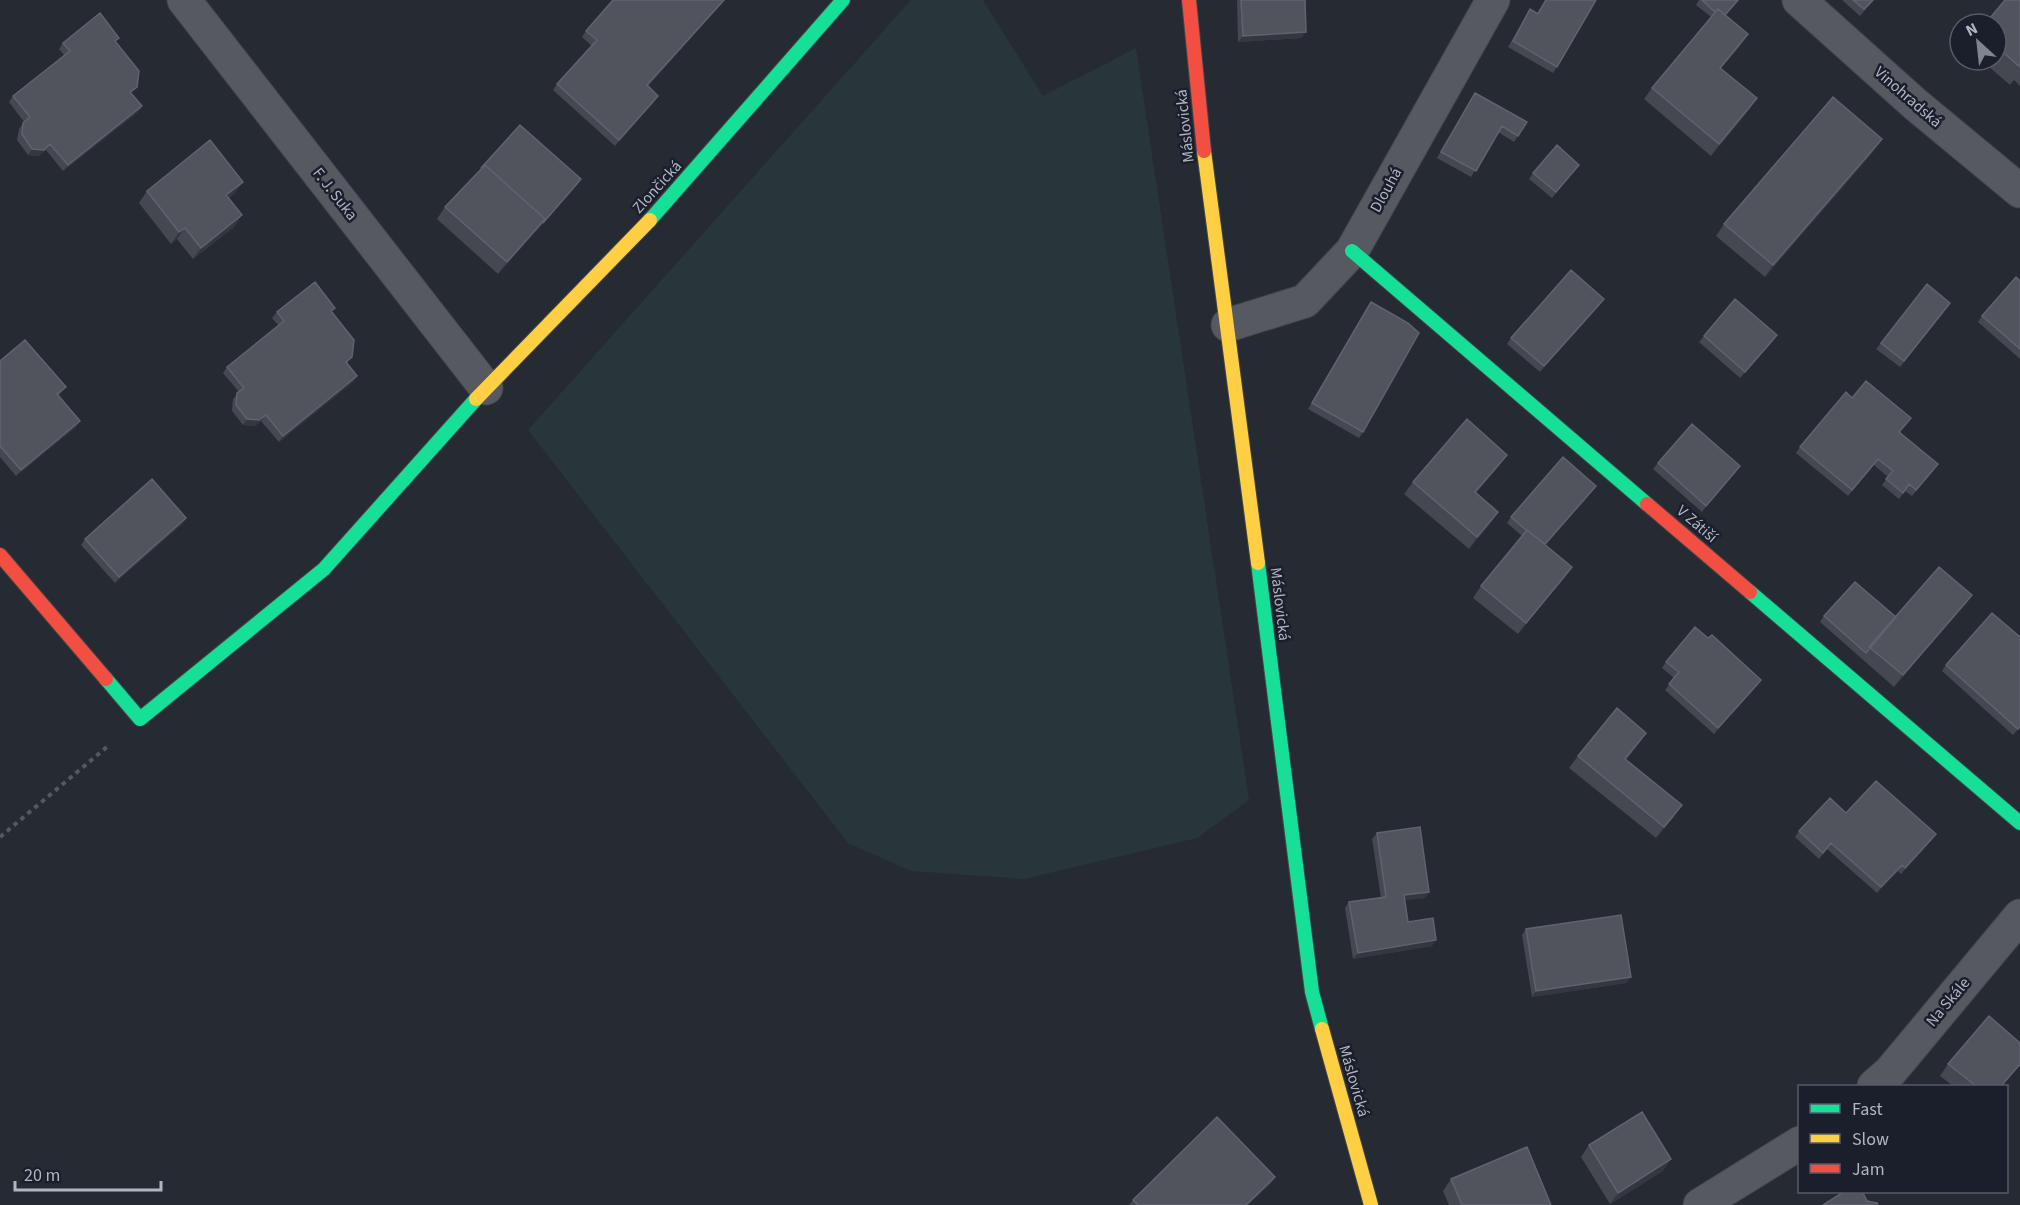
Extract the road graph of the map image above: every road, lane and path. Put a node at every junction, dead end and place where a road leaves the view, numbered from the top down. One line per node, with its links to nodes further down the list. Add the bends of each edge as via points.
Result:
1 (183, 0): 9 (street, F. J. Suka)
2 (843, 0): 9 (street, Zlončická, via 660,210)
3 (1189, 0): 8 (street, Máslovická, via 1203,147)
4 (1494, 0): 7 (street, Dlouhá)
5 (1799, 0): 6 (street, Vinohradská, via 1915,104)
6 (2020, 190)
7 (1352, 251): 8 (street, Dlouhá, via 1305,301); 12 (street, V Zátiší)
8 (1228, 325): 17 (street, Máslovická, via 1312,992)
9 (486, 388): 11 (street, Zlončická, via 324,569)
10 (0, 555): 11 (street)
11 (140, 719): 13 (path)
12 (2020, 823)
13 (0, 837)
14 (2020, 916): 15 (street, Na Skále)
15 (1875, 1085)
16 (1798, 1144): 18 (street)
17 (1371, 1205)
18 (1700, 1205)

